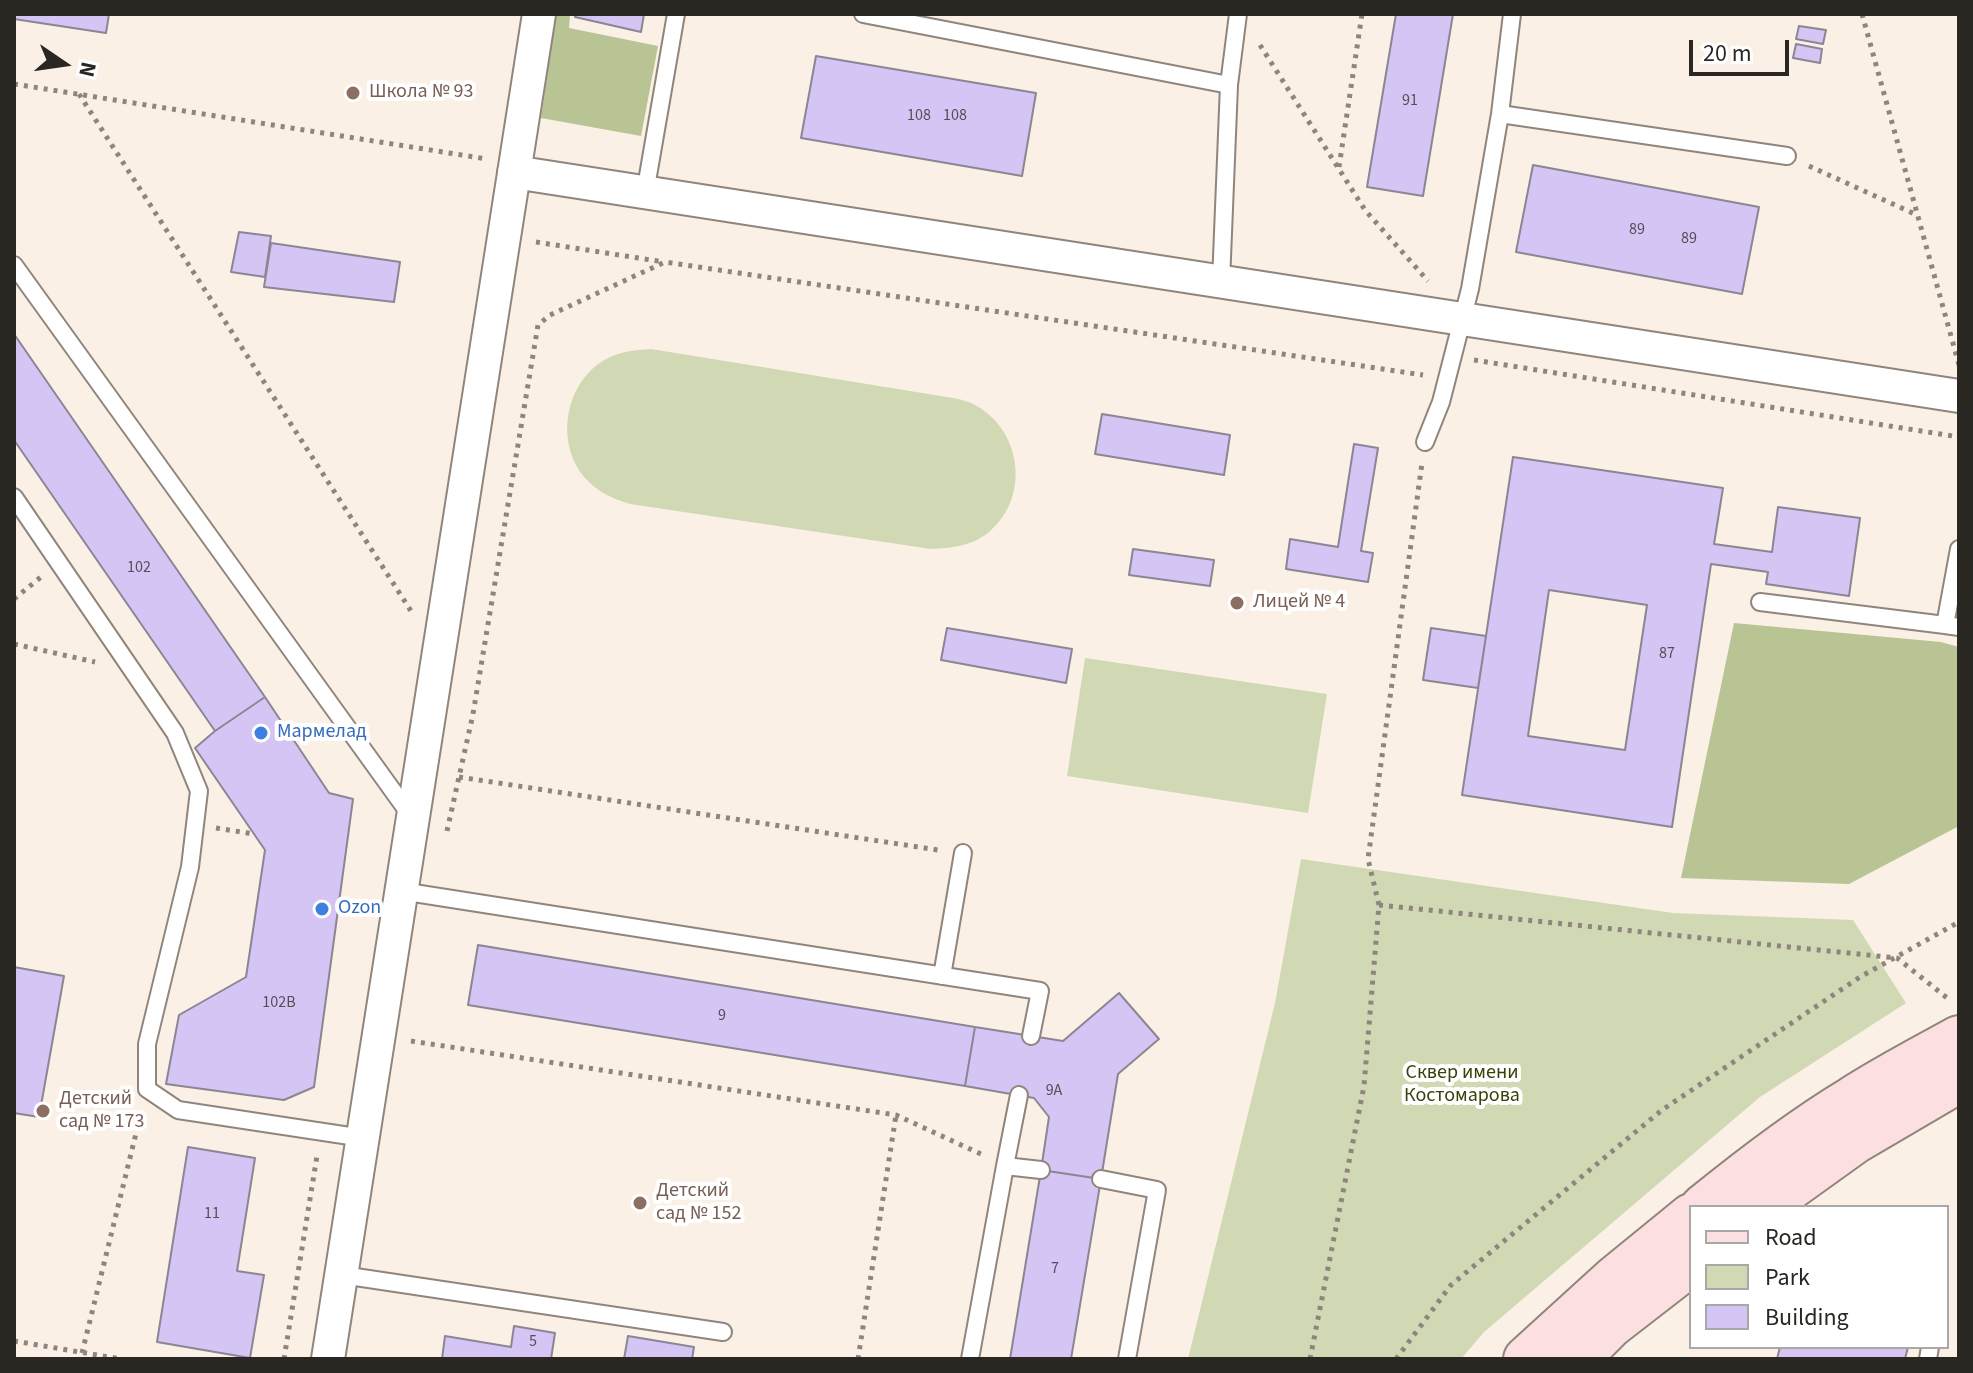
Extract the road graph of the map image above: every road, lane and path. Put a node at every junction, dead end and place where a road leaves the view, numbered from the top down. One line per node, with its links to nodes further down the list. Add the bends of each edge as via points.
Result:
1 (539, 14): 14 (street)
2 (676, 14): 16 (lane)
3 (863, 14): 10 (lane)
4 (1238, 14): 10 (lane)
5 (1362, 14): 15 (path)
6 (1512, 14): 12 (lane)
7 (1862, 14): 17 (path)
8 (1257, 40): 15 (path)
9 (14, 84): 11 (path)
10 (1229, 85): 21 (lane)
11 (79, 94): 14 (path); 37 (path)
12 (1500, 114): 13 (lane); 23 (lane)
13 (1787, 156): 17 (path)
14 (514, 168): 16 (street); 18 (street)
15 (1339, 169): 22 (path, via 1365,210)
16 (645, 193): 21 (street)
17 (1917, 215): 25 (path)
18 (504, 237): 19 (path); 37 (street)
19 (665, 262): 26 (path); 39 (path, via 538,325)
20 (14, 265): 40 (lane)
21 (1221, 282): 23 (street)
22 (1433, 286)
23 (1462, 319): 24 (lane); 27 (street)
24 (1453, 357): 26 (lane); 28 (path)
25 (1959, 366)
26 (1447, 378): 29 (lane)
27 (1959, 396)
28 (1959, 437)
29 (1425, 442): 46 (path, via 1368,859)
30 (14, 497): 32 (lane)
31 (1959, 549): 35 (lane)
32 (58, 562): 33 (path); 38 (lane)
33 (14, 599)
34 (1760, 602): 35 (lane)
35 (1952, 626)
36 (14, 644): 38 (path)
37 (439, 654): 40 (street)
38 (131, 669): 41 (lane, via 175,733 199,791)
39 (459, 777): 43 (path); 44 (path)
40 (413, 819): 45 (street)
41 (196, 825): 42 (path); 55 (lane, via 147,1044)
42 (254, 834)
43 (446, 836)
44 (963, 853): 49 (lane)
45 (401, 891): 49 (lane); 59 (street)
46 (1379, 905): 48 (path); 78 (path, via 1364,1086)
47 (1959, 922): 48 (path)
48 (1897, 958): 50 (path); 79 (path, via 1860,977 1662,1110 1451,1285)
49 (942, 976): 51 (lane, via 1040,991)
50 (1958, 1006)
51 (1031, 1036)
52 (1959, 1038): 63 (main road, via 1803,1130)
53 (411, 1041): 57 (path)
54 (1959, 1080): 64 (main road, via 1855,1141)
55 (147, 1089): 58 (lane, via 178,1110); 70 (path)
56 (1019, 1095): 60 (lane)
57 (896, 1115): 60 (path); 75 (path)
58 (321, 1131): 59 (lane); 73 (path)
59 (363, 1138): 67 (street)
60 (1005, 1166): 61 (lane); 76 (lane)
61 (1041, 1170)
62 (1101, 1179): 77 (lane, via 1157,1190)
63 (1706, 1205)
64 (1771, 1205)
65 (1689, 1218): 80 (main road)
66 (1689, 1265): 71 (main road, via 1611,1325)
67 (342, 1275): 68 (lane); 74 (street)
68 (723, 1332)
69 (14, 1341): 70 (path)
70 (82, 1353): 72 (path)
71 (1582, 1357)
72 (121, 1359)
73 (284, 1359)
74 (328, 1359)
75 (858, 1359)
76 (970, 1359)
77 (1127, 1359)
78 (1310, 1359)
79 (1396, 1359)
80 (1526, 1359)

